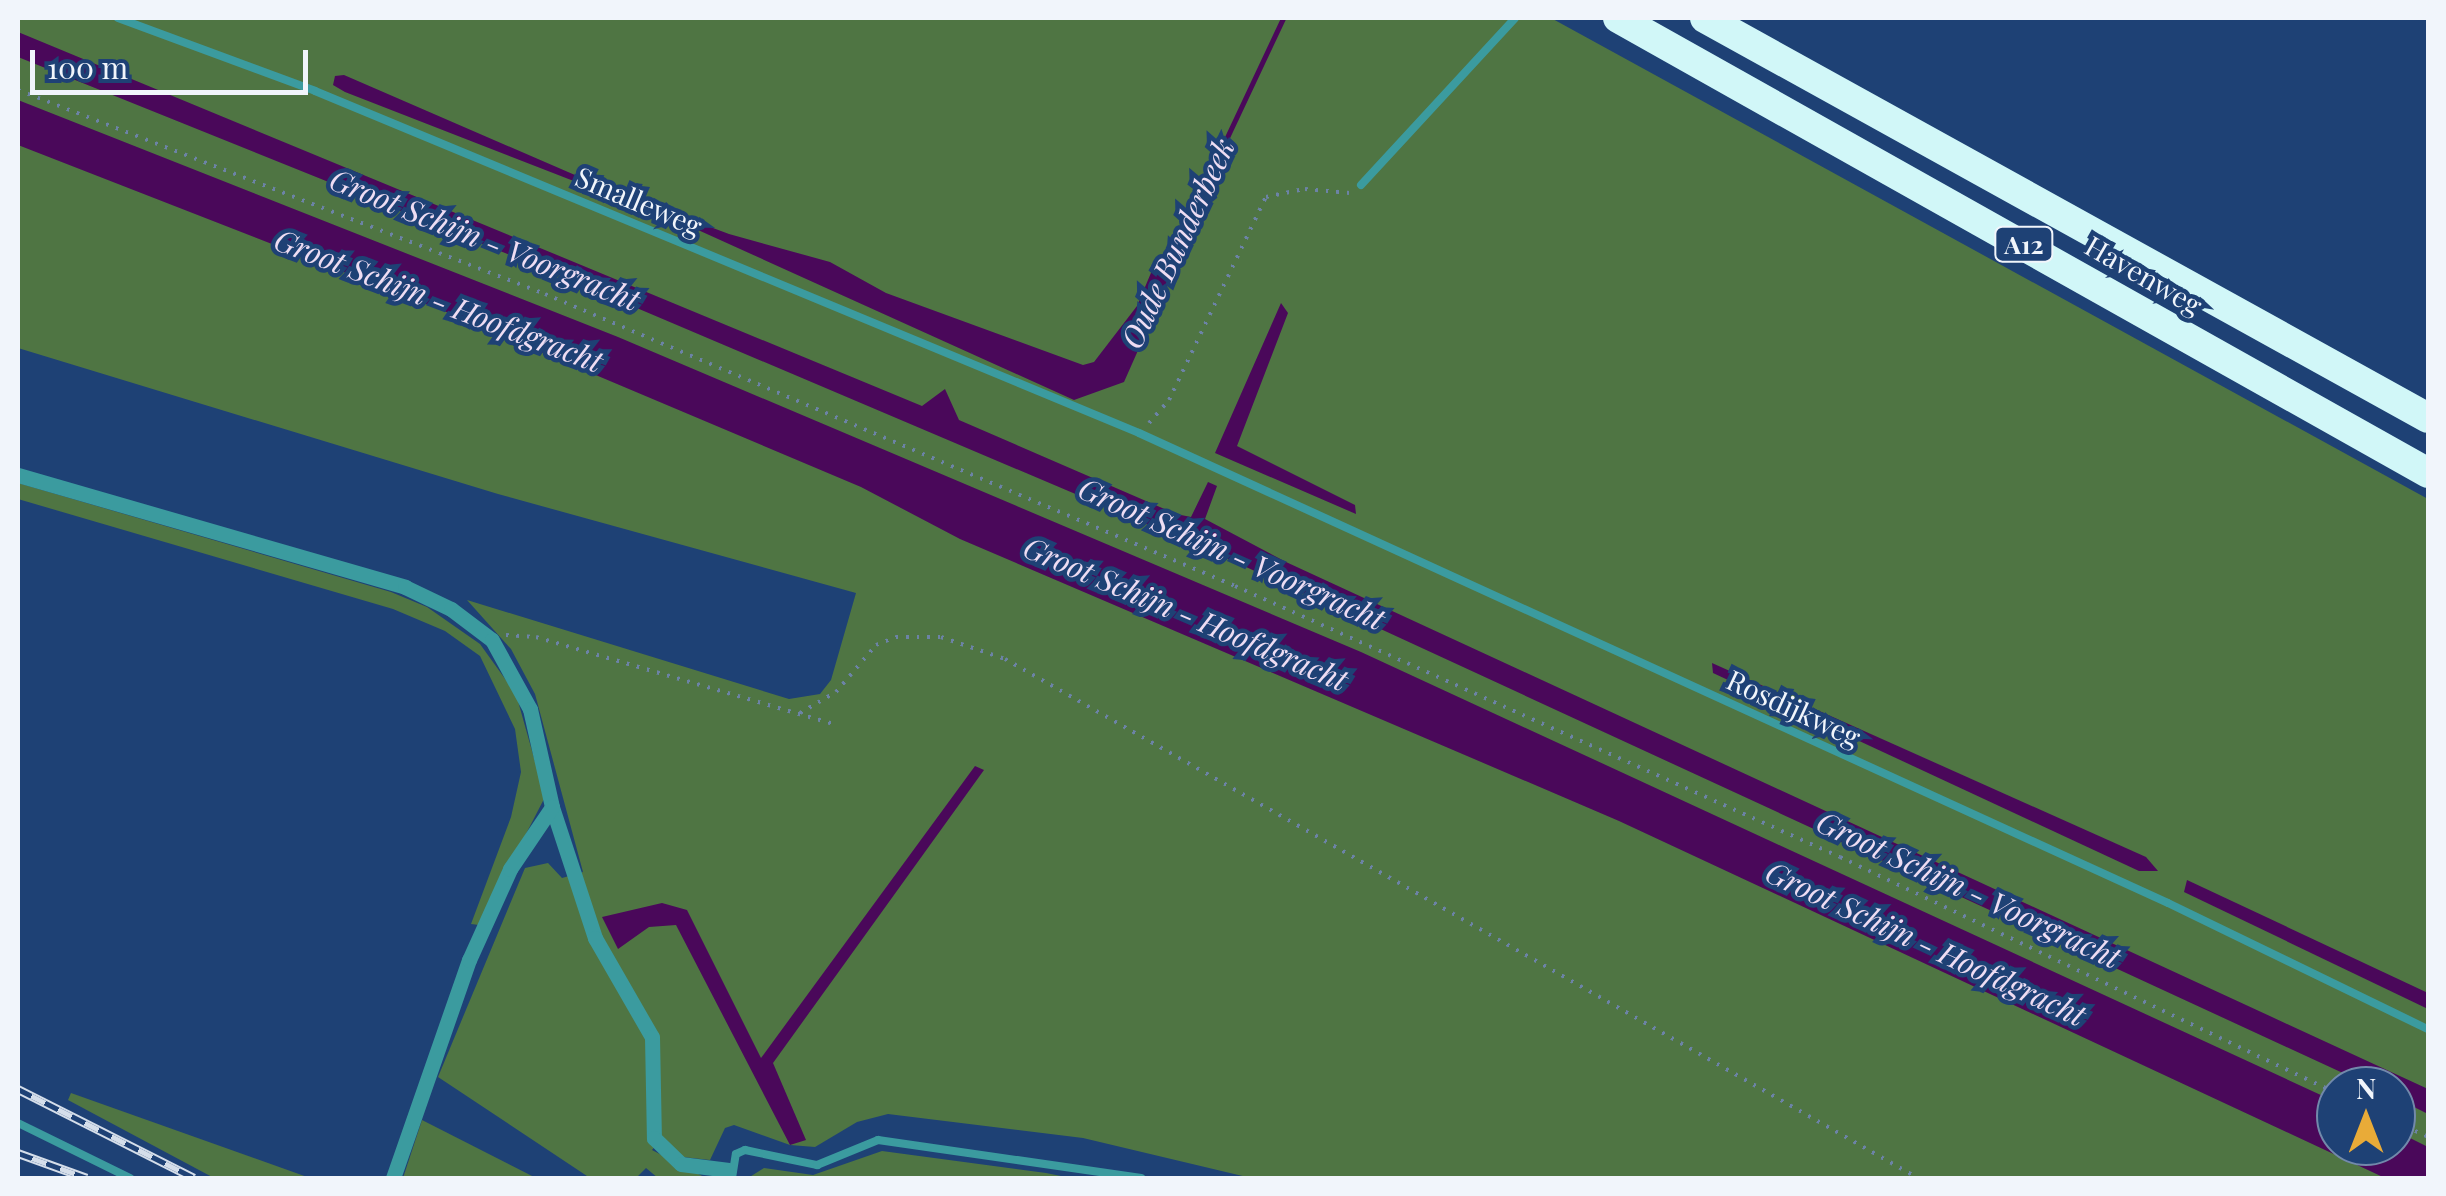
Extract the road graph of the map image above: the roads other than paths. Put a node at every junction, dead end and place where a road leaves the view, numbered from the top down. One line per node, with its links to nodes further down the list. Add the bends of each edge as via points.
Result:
1 (118, 18): 9 (lane, Smalleweg, via 315,91)
2 (1515, 18): 6 (lane)
3 (1618, 18): 10 (highway, Havenweg / A12)
4 (1706, 18): 7 (highway, Havenweg / A12)
5 (1744, 18): 7 (highway, via 1948,133)
6 (1361, 185)
7 (2092, 233): 8 (highway, Havenweg / A12)
8 (2428, 418)
9 (1138, 434): 13 (lane, Rosdijkweg, via 2168,903)
10 (2428, 473)
11 (18, 476): 12 (street, via 405,588 451,609 492,640 524,691)
12 (552, 807): 15 (street, via 595,938 652,1038 654,1138 681,1164); 17 (street, via 510,869 470,960)
13 (2428, 1030)
14 (18, 1124): 16 (lane)
15 (730, 1174): 18 (lane, via 745,1150 817,1165 878,1140)
16 (130, 1178)
17 (394, 1178)
18 (1141, 1178)

